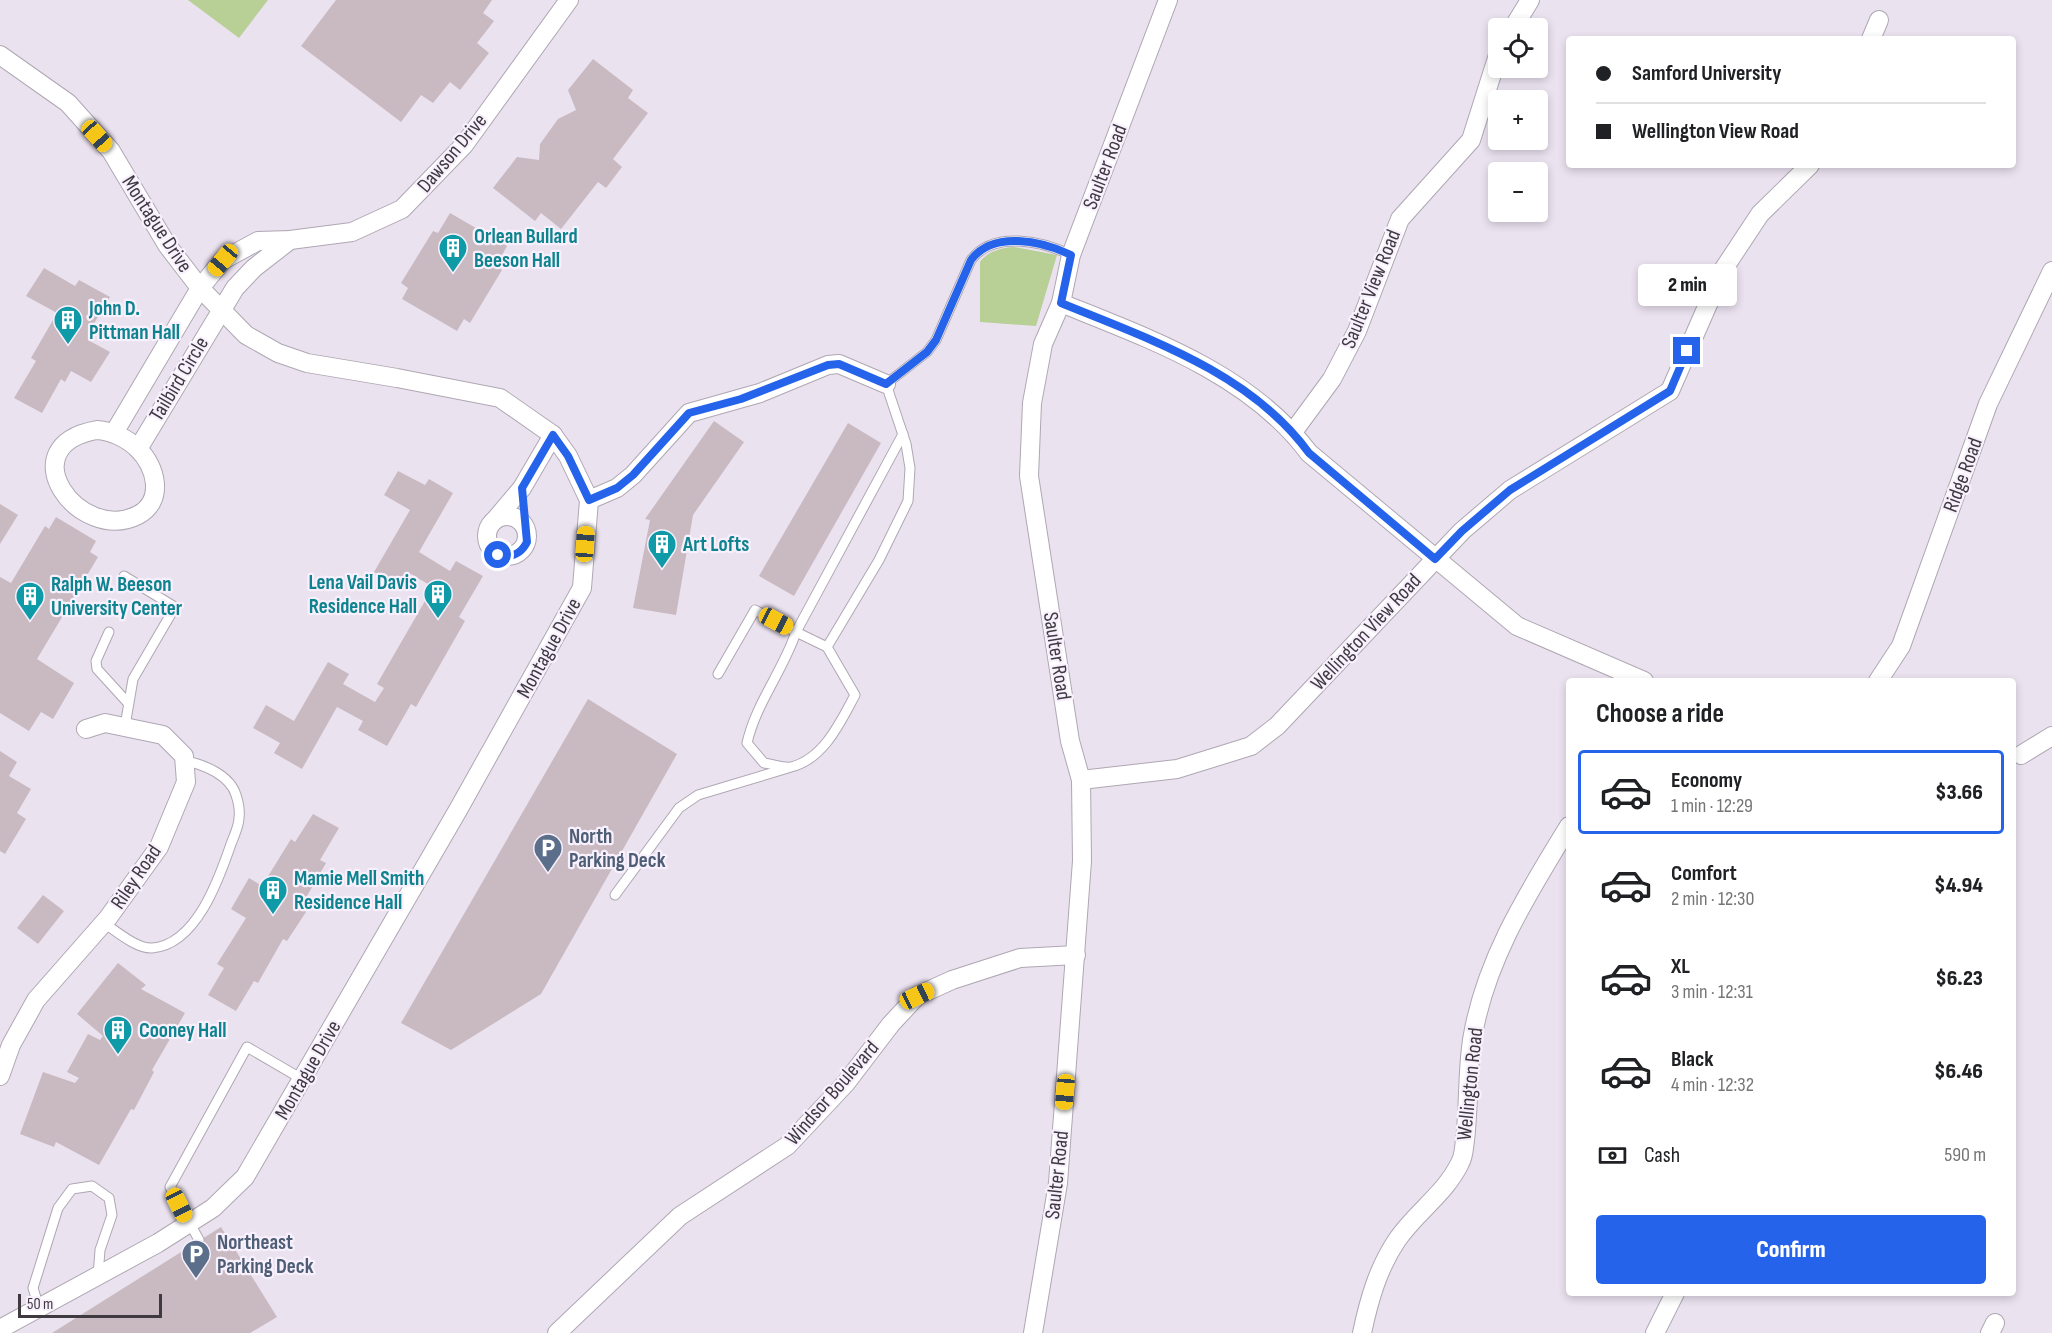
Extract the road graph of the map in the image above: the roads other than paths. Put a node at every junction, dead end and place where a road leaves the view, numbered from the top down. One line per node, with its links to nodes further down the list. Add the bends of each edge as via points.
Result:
1 (569, 0): 10 (street, Dawson Drive, via 464,145 402,209 352,232)
2 (1168, 0): 11 (street, Saulter Road)
3 (1530, 0): 4 (street)
4 (1519, 18)
5 (1879, 20): 6 (street)
6 (1872, 36)
7 (0, 56): 13 (street, Montague Drive, via 68,103 111,151 166,245)
8 (1491, 78): 17 (street, Saulter View Road, via 1471,140 1400,219 1357,331 1332,379)
9 (1807, 168): 26 (street, Wellington View Road, via 1760,214 1723,270 1670,391 1510,490)
10 (290, 240): 13 (street, Dawson Drive, via 258,241 242,248 223,260); 15 (street, via 254,268)
11 (1071, 255): 14 (street, Saulter Road); 16 (lane, via 1055,247 1011,241 988,244 977,251 936,340 927,352)
12 (2052, 270): 33 (street, Ridge Road, via 1989,404 1901,646)
13 (200, 288): 15 (street, Montague Drive); 18 (street, Tailbird Circle)
14 (1061, 303): 17 (street, via 1170,348 1241,389); 41 (street, Saulter Road, via 1041,354 1032,404 1029,476 1070,741)
15 (221, 309): 20 (street, Montague Drive, via 246,334 278,353 318,365 500,398); 21 (street, Tailbird Circle)
16 (886, 384): 19 (lane); 23 (street, via 839,364 828,365 741,399 689,413 633,475 617,488)
17 (1293, 432): 26 (street, via 1309,453)
18 (114, 433): 21 (street); 21 (street, via 80,433 69,439 54,463 60,484 73,503 93,517 120,521 141,513 149,505 155,477)
19 (903, 434): 29 (lane); 30 (lane, via 910,468 908,501 879,560)
20 (553, 435): 22 (street); 23 (street, Montague Drive)
21 (138, 449)
22 (522, 488): 24 (street); 25 (street)
23 (589, 500): 47 (street, Montague Drive, via 582,588)
24 (495, 520): 25 (street, via 509,516); 25 (street, via 488,528 486,540 498,555 512,556 524,548)
25 (525, 528)
26 (1435, 559): 32 (street, via 1517,626); 41 (street, Wellington View Road, via 1277,726 1251,746 1177,769)
27 (124, 576): 34 (lane, via 175,607 133,679)
28 (109, 632): 34 (lane, via 96,661 97,669)
29 (796, 632): 30 (lane); 31 (lane, via 755,610); 40 (lane, via 752,721 747,743 764,763)
30 (827, 647): 40 (lane, via 855,695 835,732 809,759)
31 (718, 674)
32 (1637, 678)
33 (1880, 678)
34 (128, 703): 35 (lane)
35 (125, 726): 36 (street, via 105,723); 39 (street, via 163,735)
36 (86, 729)
37 (2052, 736): 38 (street)
38 (2021, 755)
39 (185, 761): 44 (street, Riley Road, via 186,783 159,847); 44 (lane, via 217,772 235,792 240,818 220,877 192,925 172,942 151,949)
40 (790, 767): 43 (lane, via 698,795 679,808)
41 (1081, 780): 45 (street, Saulter Road, via 1082,861)
42 (1566, 830): 56 (street, Wellington Road, via 1498,951 1482,999 1472,1041 1462,1160 1444,1189 1398,1238 1369,1298)
43 (615, 895)
44 (104, 923): 46 (street, Riley Road, via 36,1000 11,1045)
45 (1076, 955): 54 (street, Windsor Boulevard, via 1020,958 917,996 846,1083 787,1146 680,1216); 55 (street, Saulter Road, via 1058,1183)
46 (0, 1076)
47 (302, 1079): 48 (street, Montague Drive, via 245,1178 213,1208); 48 (lane, via 247,1047 170,1187)
48 (189, 1223): 49 (lane); 50 (street, Montague Drive)
49 (199, 1240)
50 (98, 1276): 52 (street, Montague Drive); 52 (lane, via 100,1250 112,1215 109,1198 92,1186 72,1189 58,1208 33,1288)
51 (1674, 1296): 57 (street)
52 (39, 1308): 53 (street, Montague Drive)
53 (0, 1329)
54 (557, 1333)
55 (1033, 1333)
56 (1362, 1333)
57 (1655, 1333)

